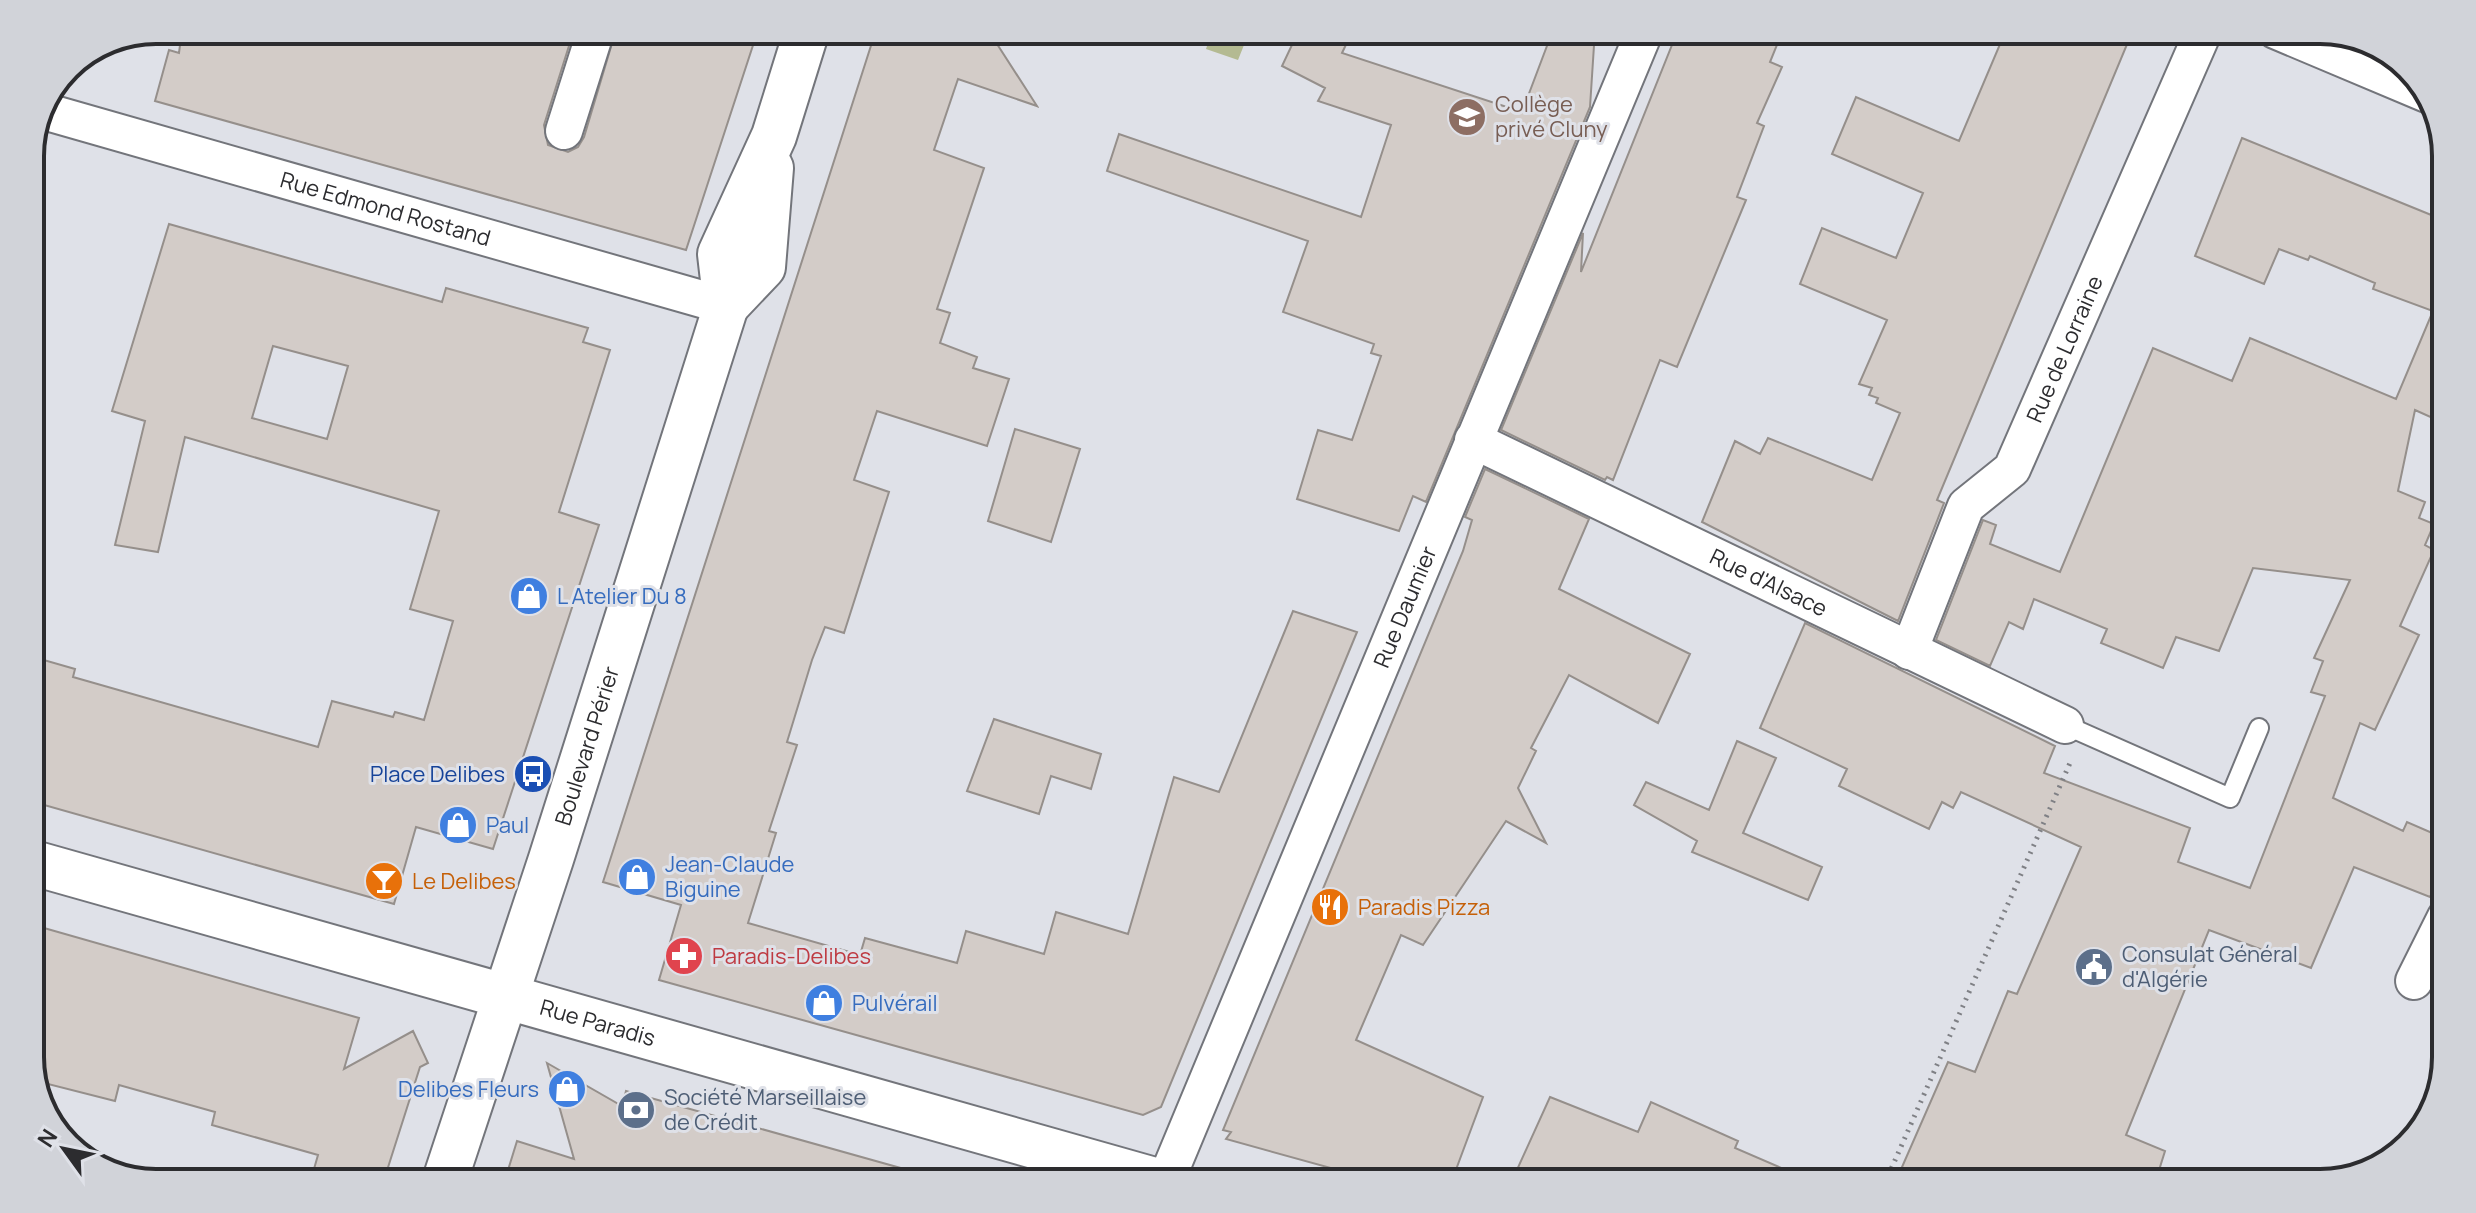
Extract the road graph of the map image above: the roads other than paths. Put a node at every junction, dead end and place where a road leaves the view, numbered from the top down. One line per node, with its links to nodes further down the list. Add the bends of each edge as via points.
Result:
1 (592, 44): 8 (street)
2 (803, 44): 9 (street, Boulevard Périer, via 774,136 763,267)
3 (1639, 44): 10 (street, Rue Daumier)
4 (2198, 44): 11 (street, Rue de Lorraine, via 2012,469 1966,506)
5 (2308, 44): 6 (street)
6 (2407, 85)
7 (53, 114): 9 (street, Rue Edmond Rostand)
8 (564, 131)
9 (726, 306): 17 (street, Boulevard Périer)
10 (1473, 440): 11 (street, Rue d'Alsace); 20 (street, Rue Daumier)
11 (1909, 651): 13 (street, Rue d'Alsace)
12 (2259, 728): 13 (lane, via 2230,798)
13 (2074, 729)
14 (44, 866): 17 (street, Rue Paradis)
15 (2432, 945): 16 (street)
16 (2414, 981)
17 (504, 994): 18 (street, Boulevard Périer); 19 (street, Rue Paradis)
18 (448, 1169)
19 (1116, 1169)
20 (1171, 1169)

